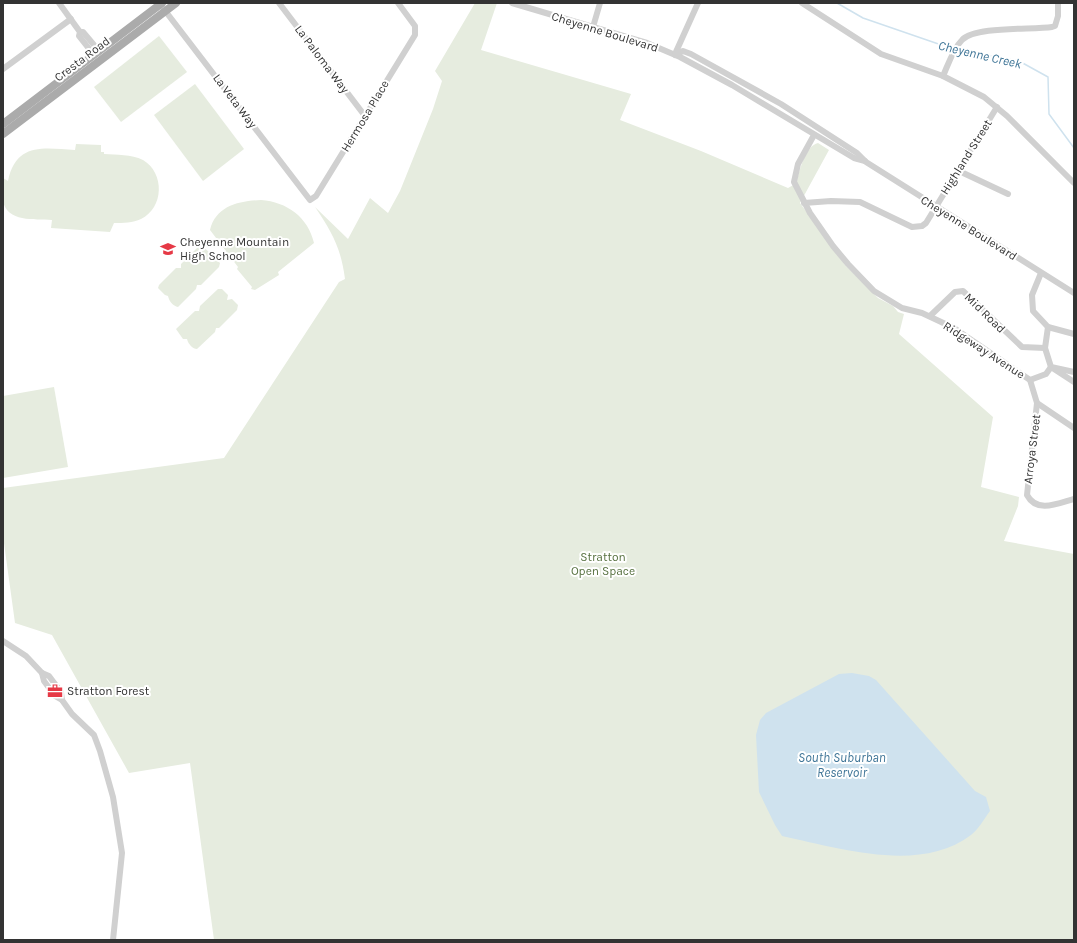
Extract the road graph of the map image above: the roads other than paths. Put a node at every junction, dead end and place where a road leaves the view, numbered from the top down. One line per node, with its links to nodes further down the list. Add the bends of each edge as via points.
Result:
1 (59, 3): 11 (street)
2 (176, 3): 10 (main road, Cresta Road)
3 (279, 3): 18 (street, La Paloma Way)
4 (398, 3): 18 (street, Hermosa Place, via 416,29 415,35)
5 (512, 3): 12 (street, Cheyenne Boulevard)
6 (600, 3): 12 (street)
7 (698, 3): 14 (street)
8 (802, 3): 16 (street, via 881,54)
9 (1058, 3): 16 (street, via 1055,26 1010,29 963,38)
10 (162, 5): 13 (main road, Cresta Road); 20 (main road, Cresta Road); 26 (street, La Veta Way)
11 (71, 19): 13 (street); 15 (street)
12 (593, 27): 14 (street, Cheyenne Boulevard, via 647,43)
13 (97, 53): 19 (main road, Cresta Road)
14 (675, 55): 21 (street, Cheyenne Boulevard); 22 (street, Cheyenne Boulevard, via 683,51 709,63 781,104 857,153)
15 (4, 66)
16 (943, 76): 17 (street)
17 (998, 107): 23 (street, Highland Street); 24 (street)
18 (365, 116): 26 (street, Hermosa Place, via 316,196)
19 (3, 124)
20 (3, 134)
21 (814, 135): 22 (street, Cheyenne Boulevard, via 854,158); 27 (street, Ridgeway Avenue, via 794,177 795,187)
22 (865, 161): 28 (street, Cheyenne Boulevard)
23 (959, 171): 25 (street); 28 (street, Highland Street)
24 (1074, 184)
25 (1008, 194)
26 (310, 200)
27 (804, 203): 28 (street, Highland Street, via 860,202 912,227 926,223); 31 (street, Ridgeway Avenue, via 833,246 874,291 902,308)
28 (935, 206): 29 (street, Cheyenne Boulevard)
29 (1041, 273): 30 (street, Cheyenne Boulevard); 32 (street, via 1032,295 1032,307)
30 (1074, 293)
31 (930, 316): 34 (street, Mid Road, via 951,296 963,291 1022,347); 37 (street, Ridgeway Avenue, via 954,328)
32 (1048, 327): 33 (street); 34 (street)
33 (1074, 334)
34 (1045, 348): 35 (street)
35 (1051, 367): 36 (street); 37 (street, via 1046,374); 38 (street)
36 (1074, 372)
37 (1030, 380): 39 (street, Ridgeway Avenue)
38 (1074, 382)
39 (1037, 403): 40 (street); 41 (street, Arroya Street, via 1027,495 1034,502 1047,507)
40 (1074, 428)
41 (1074, 499)
42 (3, 641): 43 (street, via 26,656 42,673 44,681 55,696 62,700 72,714 94,735 100,751 122,842)
43 (113, 940)

